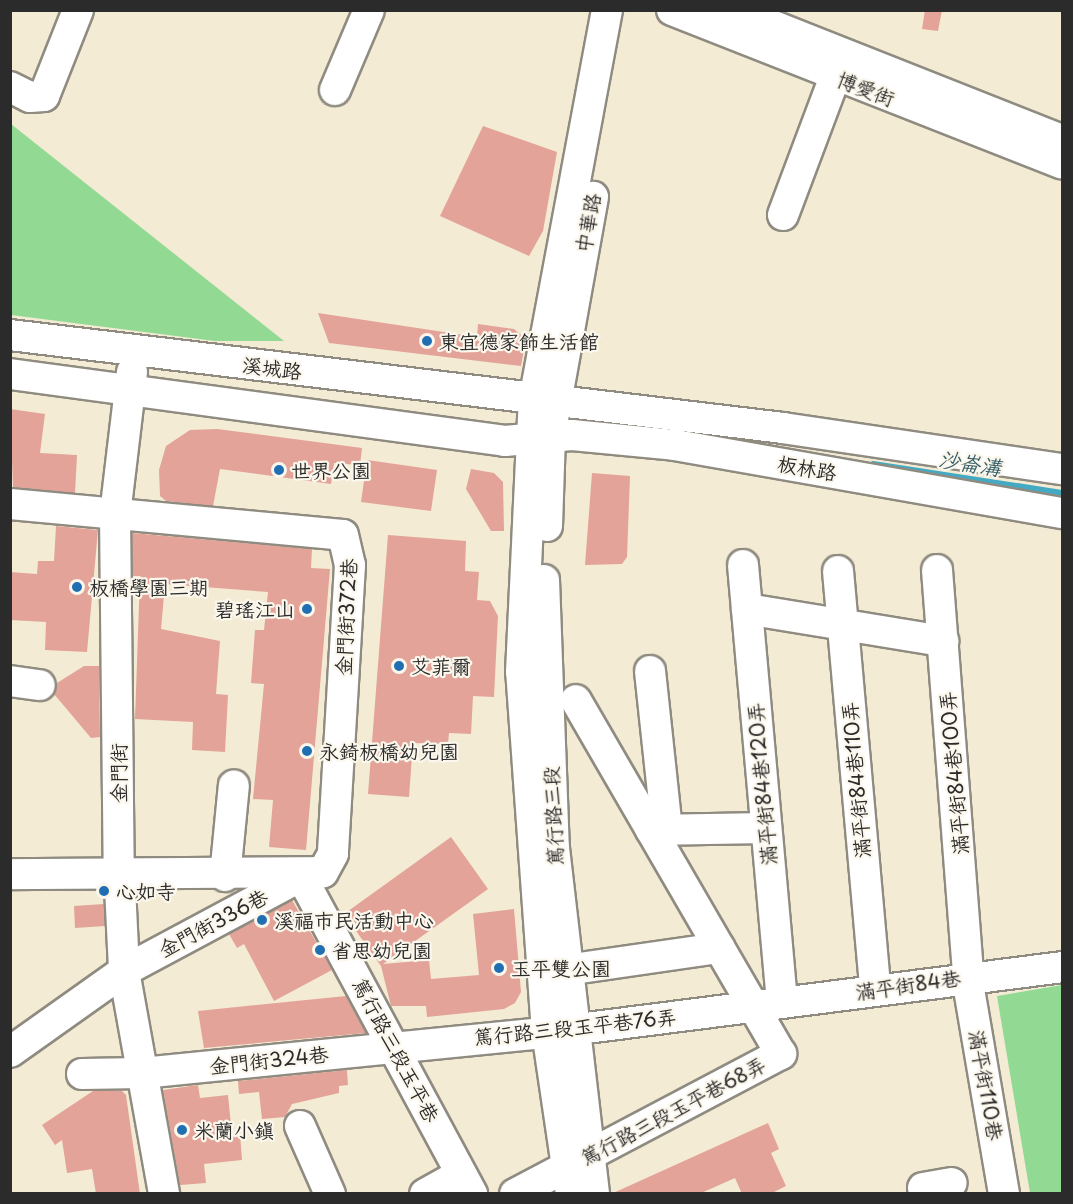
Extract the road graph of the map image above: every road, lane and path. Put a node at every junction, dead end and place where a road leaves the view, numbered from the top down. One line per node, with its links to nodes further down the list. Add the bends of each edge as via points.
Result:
1 (78, 10): 8 (street, via 44,96 30,97)
2 (369, 10): 9 (street)
3 (607, 10): 17 (street, 中華路)
4 (626, 10): 17 (street, 中華路)
5 (672, 10): 7 (street, 博愛街)
6 (733, 10): 10 (street, 博愛街)
7 (835, 76): 11 (street, 博愛街); 12 (street)
8 (10, 87)
9 (335, 90)
10 (1062, 140)
11 (1062, 164)
12 (783, 215)
13 (10, 336): 14 (street, 溪城路)
14 (135, 351): 16 (street, 金門街); 17 (street, 溪城路)
15 (10, 374): 16 (street)
16 (129, 392): 18 (street); 22 (street, 金門街)
17 (545, 401): 18 (street, 中華路); 19 (street, 板林路)
18 (539, 439): 21 (street, 板林路, via 675,445); 43 (street, 篤行路三段, via 554,848); 48 (street, 篤行路三段, via 521,672)
19 (1062, 469)
20 (10, 504): 22 (street)
21 (1062, 513)
22 (116, 514): 34 (street, 金門街372巷, via 343,535 350,565); 38 (street, 金門街)
23 (743, 565): 26 (street, 滿平街84巷120弄)
24 (937, 570): 28 (street, 滿平街84巷100弄)
25 (837, 571): 27 (street, 滿平街84巷110弄)
26 (747, 609): 27 (street); 35 (street, 滿平街84巷120弄)
27 (842, 620): 28 (street); 46 (street, 滿平街84巷110弄)
28 (943, 641): 45 (street, 滿平街84巷100弄)
29 (650, 671): 36 (street)
30 (10, 681): 31 (street)
31 (40, 685)
32 (576, 700): 36 (street)
33 (234, 785): 39 (street)
34 (334, 820): 40 (street, 金門街336巷, via 333,854 323,872)
35 (766, 828): 36 (street); 47 (street, 滿平街84巷120弄)
36 (659, 830): 41 (street)
37 (10, 874): 38 (street)
38 (119, 875): 39 (street); 44 (street, 金門街)
39 (225, 876): 40 (street)
40 (301, 876): 44 (street, 金門街336巷); 49 (street, 篤行路三段玉平巷)
41 (719, 948): 43 (street); 47 (street)
42 (1062, 967): 45 (street, 滿平街84巷)
43 (566, 970): 48 (street, 篤行路三段)
44 (124, 971): 50 (street, 金門街336巷); 51 (street, 金門街)
45 (970, 976): 46 (street, 滿平街84巷); 63 (street, 滿平街110巷)
46 (875, 989): 47 (street, 滿平街84巷)
47 (767, 1004): 48 (street, 篤行路三段玉平巷76弄); 54 (street, 篤行路三段玉平巷68弄, via 781,1054)
48 (559, 1031): 49 (street, 篤行路三段玉平巷76弄); 54 (street, 篤行路三段)
49 (396, 1046): 51 (street, 金門街324巷); 56 (street, 篤行路三段玉平巷)
50 (10, 1052)
51 (142, 1073): 52 (street, 金門街324巷); 58 (street, 金門街)
52 (82, 1074)
53 (300, 1126): 59 (street)
54 (574, 1172): 61 (street, 篤行路三段玉平巷68弄); 62 (street, 篤行路三段)
55 (952, 1183): 57 (street)
56 (466, 1184): 60 (street)
57 (923, 1188)
58 (164, 1194)
59 (330, 1194)
60 (425, 1194)
61 (515, 1194)
62 (594, 1194)
63 (1004, 1194)

